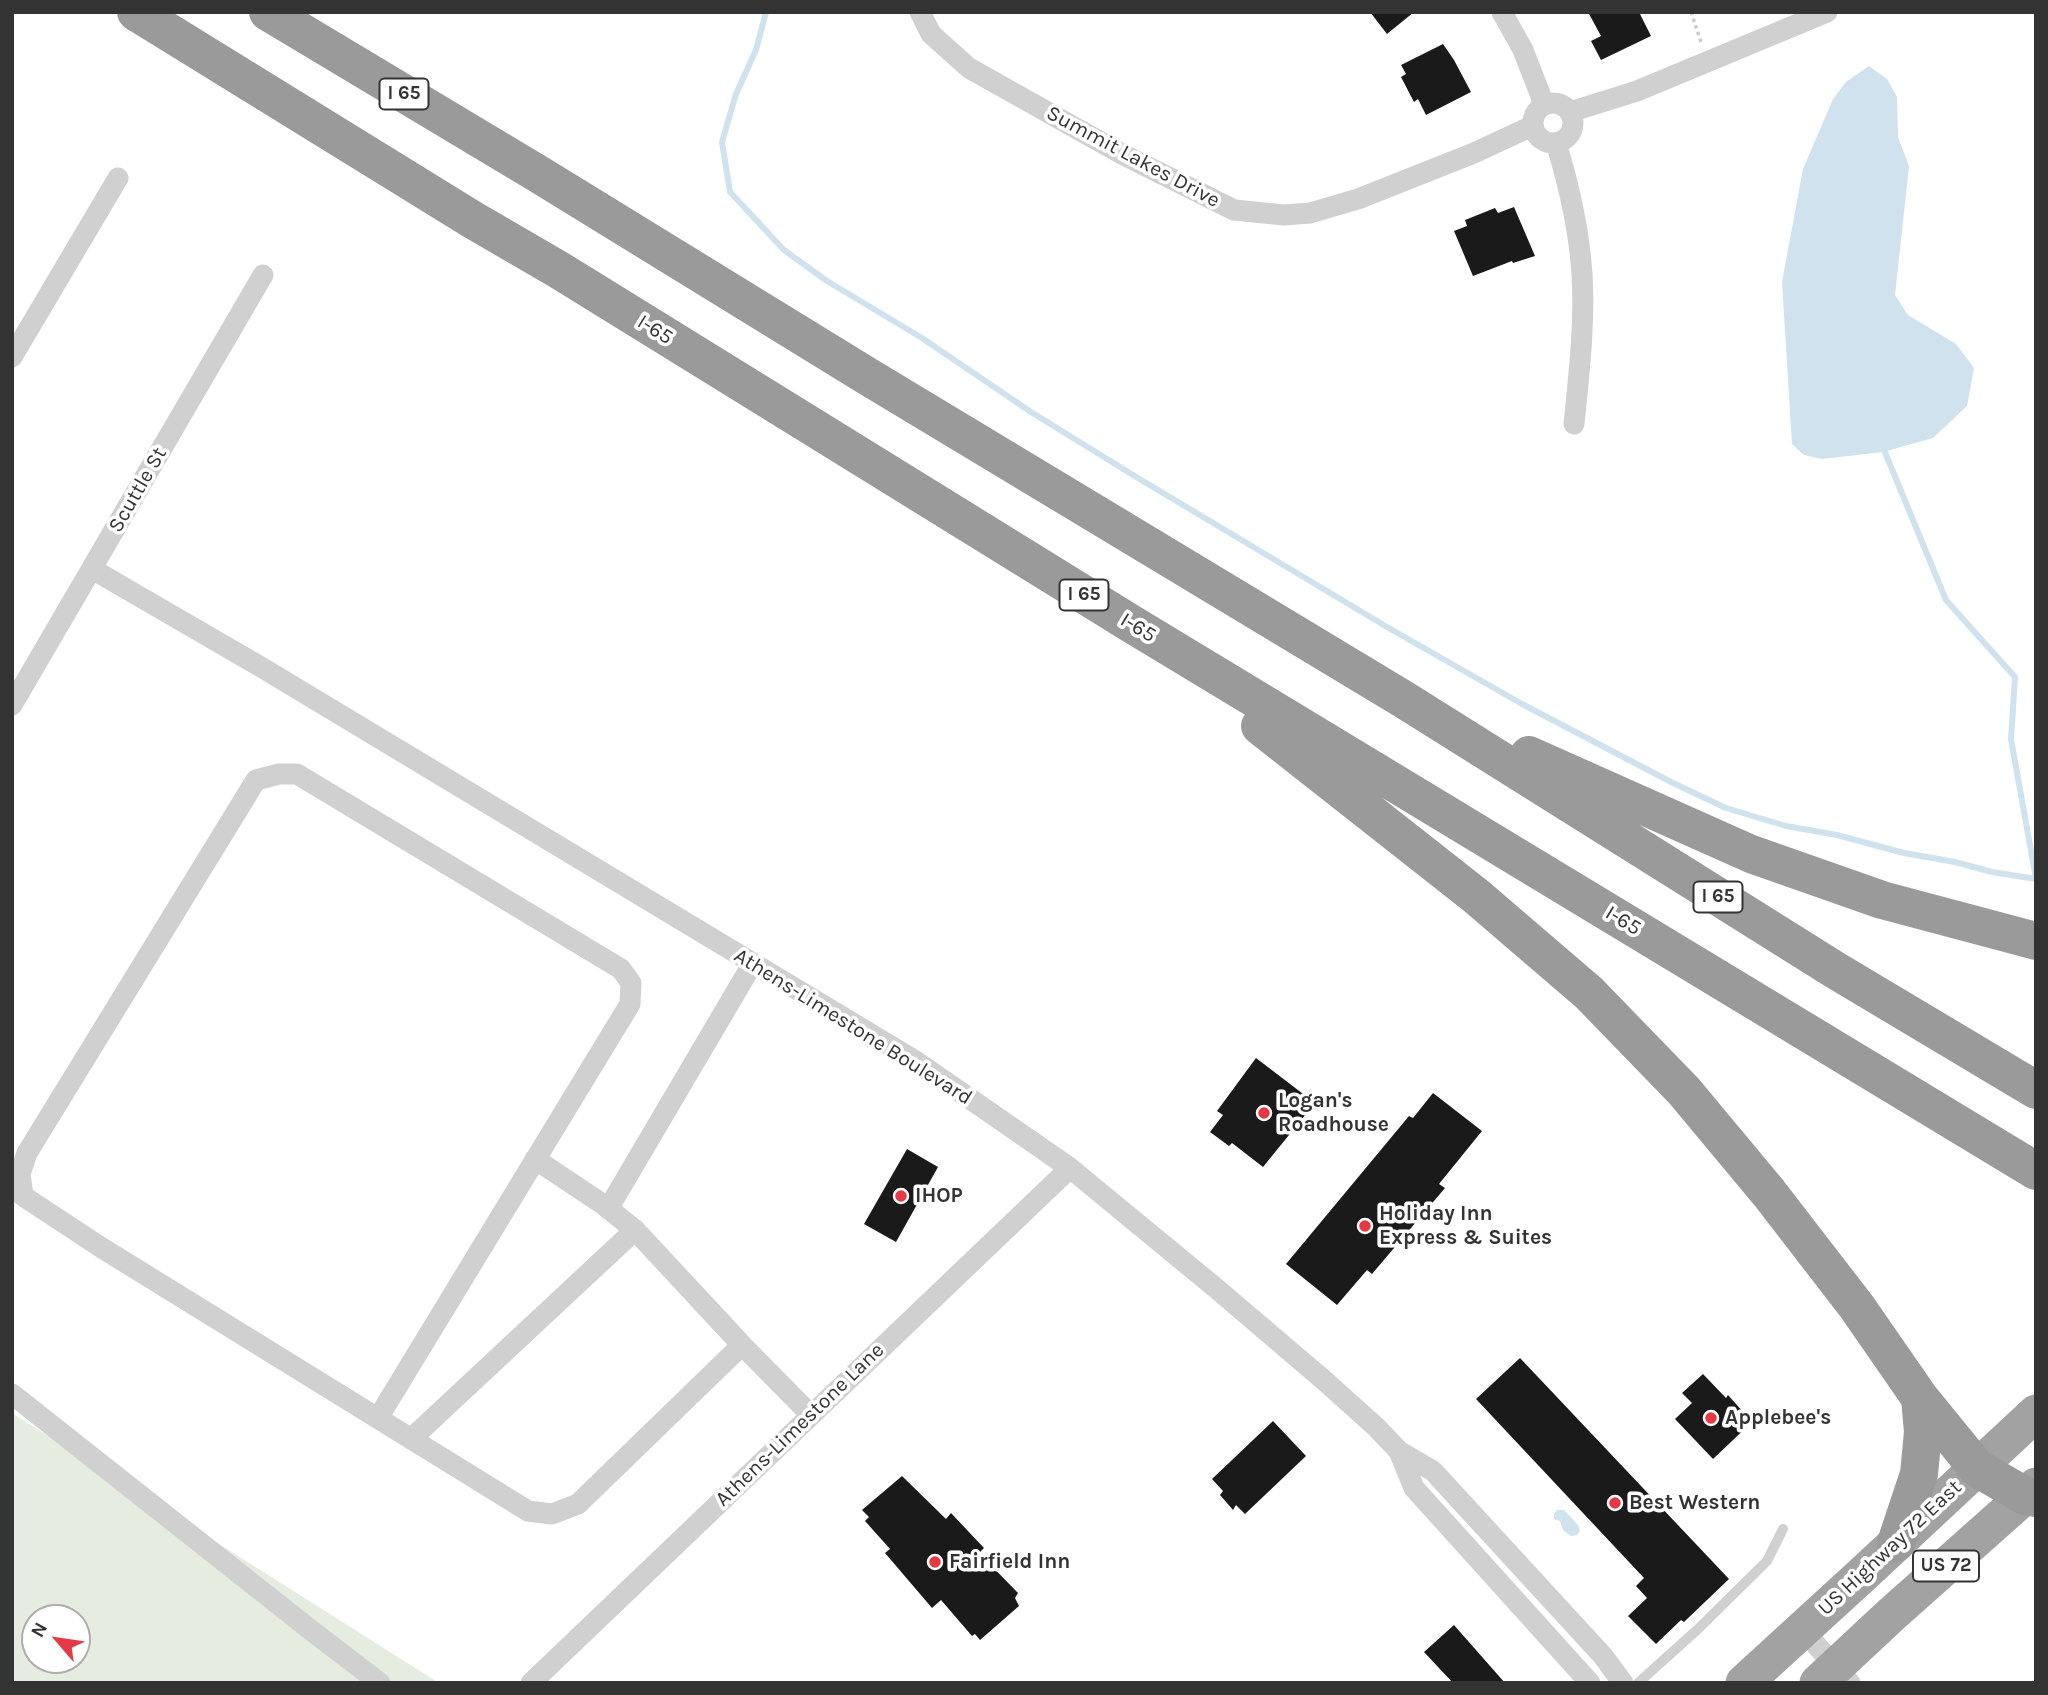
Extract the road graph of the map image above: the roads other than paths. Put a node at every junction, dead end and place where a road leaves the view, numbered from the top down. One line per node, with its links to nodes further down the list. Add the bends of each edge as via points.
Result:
1 (136, 12): 15 (highway, I-65 / I 65)
2 (268, 12): 16 (highway, I 65)
3 (920, 12): 8 (street, Summit Lakes Drive, via 932,34 969,68 1122,154 1234,210 1310,214 1358,199)
4 (1502, 12): 6 (street)
5 (1827, 12): 7 (street, via 1636,91)
6 (1544, 104): 7 (street, via 1561,104); 8 (street, via 1535,113)
7 (1570, 112): 9 (street, via 1571,131)
8 (1532, 126): 9 (street, via 1543,141)
9 (1556, 143): 13 (street, via 1570,191 1582,273 1582,345)
10 (118, 178): 12 (street)
11 (263, 275): 14 (street, Scuttle St)
12 (12, 357)
13 (1574, 424)
14 (92, 569): 17 (street, Scuttle St); 19 (street, Athens-Limestone Boulevard)
15 (1130, 623): 23 (highway, I-65 / I 65); 28 (highway, via 1476,896 1589,993 1684,1091 1769,1193)
16 (1403, 699): 18 (highway, via 1751,854 1882,900); 20 (highway, I 65, via 1835,970)
17 (12, 705)
18 (2036, 941)
19 (753, 963): 22 (street, Athens-Limestone Boulevard, via 914,1060); 24 (street)
20 (2036, 1090)
21 (536, 1159): 24 (street); 31 (street); 31 (street, via 630,1004 631,984 621,969 297,774 256,780 27,1153 20,1174 23,1196)
22 (1070, 1168): 30 (street, Athens-Limestone Lane); 33 (street, Athens-Limestone Boulevard, via 1326,1382)
23 (2036, 1171)
24 (608, 1209): 25 (street)
25 (635, 1230): 26 (street); 32 (street)
26 (742, 1345): 30 (street); 32 (street, via 578,1504 552,1514 527,1511)
27 (12, 1394): 40 (street)
28 (1920, 1398): 34 (highway); 37 (highway, via 1919,1474)
29 (2036, 1413): 34 (highway, US Highway 72 East / US 72)
30 (811, 1415): 41 (street, Athens-Limestone Lane)
31 (378, 1418): 32 (street)
32 (411, 1439)
33 (1399, 1451): 42 (street, Athens-Limestone Boulevard, via 1414,1488); 43 (street, Athens-Limestone Boulevard, via 1433,1471)
34 (1977, 1468): 35 (highway); 37 (highway, US Highway 72 East / US 72)
35 (2032, 1493): 39 (highway, US 72, via 1892,1614)
36 (1783, 1529): 44 (lane, via 1767,1561)
37 (1896, 1543): 38 (highway, US Highway 72 East / US 72)
38 (1803, 1630): 39 (street); 45 (highway, US Highway 72 East / US 72)
39 (1835, 1677)
40 (380, 1683)
41 (531, 1683)
42 (1590, 1683)
43 (1623, 1683)
44 (1638, 1683)
45 (1744, 1683)

